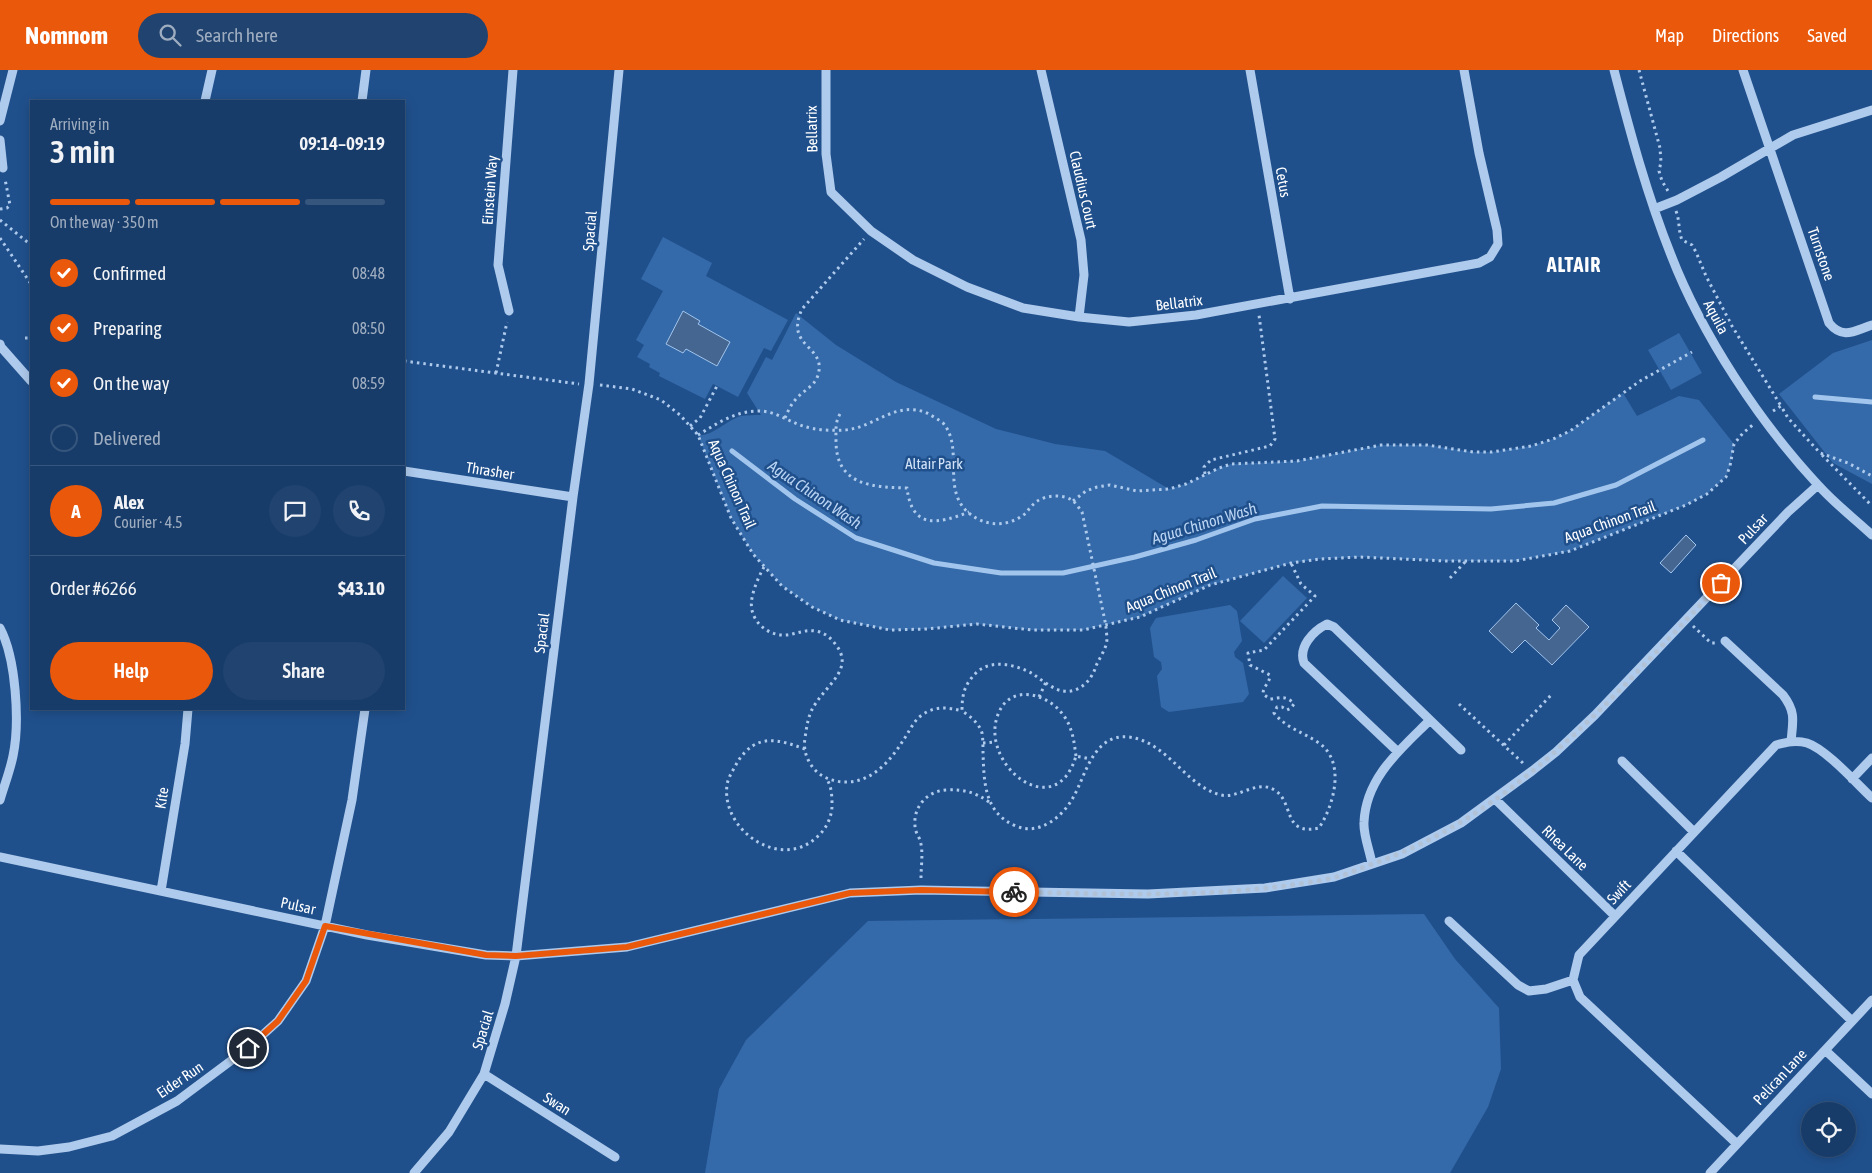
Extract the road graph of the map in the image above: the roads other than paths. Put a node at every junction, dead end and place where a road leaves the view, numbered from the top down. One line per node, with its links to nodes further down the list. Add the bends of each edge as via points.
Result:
1 (13, 70): 15 (street)
2 (212, 70): 12 (street)
3 (366, 70): 13 (street)
4 (513, 70): 21 (street, Einstein Way, via 498,265)
5 (619, 70): 28 (street, Spacial, via 589,384)
6 (826, 70): 22 (street, Bellatrix, via 826,154 830,192 871,231 913,260 967,287 1023,308)
7 (1041, 70): 22 (street, Claudius Court, via 1081,240 1084,275)
8 (1250, 70): 20 (street, Cetus)
9 (1464, 70): 20 (street, Bellatrix, via 1497,230 1498,244 1490,257 1479,263)
10 (1614, 70): 19 (street, Aquila)
11 (1743, 70): 17 (street)
12 (204, 100)
13 (362, 100)
14 (1872, 110): 17 (street, via 1793,135)
15 (0, 121)
16 (0, 140): 18 (street)
17 (1770, 149): 19 (street, via 1722,177); 23 (street, Turnstone, via 1829,323 1836,331 1845,334)
18 (3, 168)
19 (1654, 209): 27 (street, Aquila, via 1671,256 1727,366 1778,437)
20 (1290, 299): 22 (street, Bellatrix, via 1196,315 1129,322)
21 (509, 311)
22 (1079, 317)
23 (1872, 325)
24 (0, 344): 25 (street)
25 (30, 380)
26 (405, 472): 28 (street, Thrasher)
27 (1818, 485): 29 (street, Aquila, via 1846,514); 42 (street, Pulsar, via 1788,512 1595,715 1556,752)
28 (573, 497): 52 (street, Spacial)
29 (1872, 534)
30 (0, 628): 43 (street, via 6,639 14,675 16,713 14,755)
31 (1726, 641): 35 (street, via 1783,695 1794,716)
32 (188, 710): 48 (street, Kite)
33 (364, 710): 51 (street, Eider Run, via 352,800)
34 (1430, 720): 36 (street); 37 (street); 37 (street, via 1334,627 1327,624 1321,627 1302,648 1304,663)
35 (1792, 741): 40 (street, via 1807,743 1820,750); 44 (street, Swift, via 1776,745)
36 (1461, 750)
37 (1398, 752): 47 (street, via 1386,764 1368,796 1364,823)
38 (1872, 758): 40 (street)
39 (1622, 761): 44 (street)
40 (1852, 779): 41 (street)
41 (1872, 798)
42 (1495, 799): 47 (street, Pulsar, via 1460,823 1402,854); 49 (street, Rhea Lane)
43 (0, 800)
44 (1694, 832): 45 (street, Swift)
45 (1676, 851): 49 (street, Swift); 55 (street)
46 (0, 857): 48 (street, Pulsar)
47 (1372, 864): 52 (street, Pulsar, via 1334,877 1265,888 1148,894 921,890 850,893 627,947)
48 (161, 891): 51 (street, Pulsar)
49 (1615, 916): 53 (street, Swift, via 1579,955)
50 (1449, 921): 53 (street, via 1518,986 1529,991)
51 (325, 926): 52 (street, Pulsar, via 486,955); 60 (street, Eider Run, via 306,981 278,1021 248,1048 177,1101 112,1136 38,1151)
52 (516, 956): 57 (street, Spacial, via 506,1004)
53 (1573, 980): 59 (street, via 1580,997)
54 (1872, 1000): 55 (street, Pelican Lane)
55 (1852, 1021): 56 (street, Pelican Lane)
56 (1824, 1050): 58 (street); 59 (street, Pelican Lane)
57 (484, 1074): 61 (street, Swan); 63 (street, Spacial, via 450,1132)
58 (1872, 1094)
59 (1736, 1143): 62 (street, Pelican Lane)
60 (0, 1149)
61 (615, 1157)
62 (1712, 1172)
63 (414, 1173)

